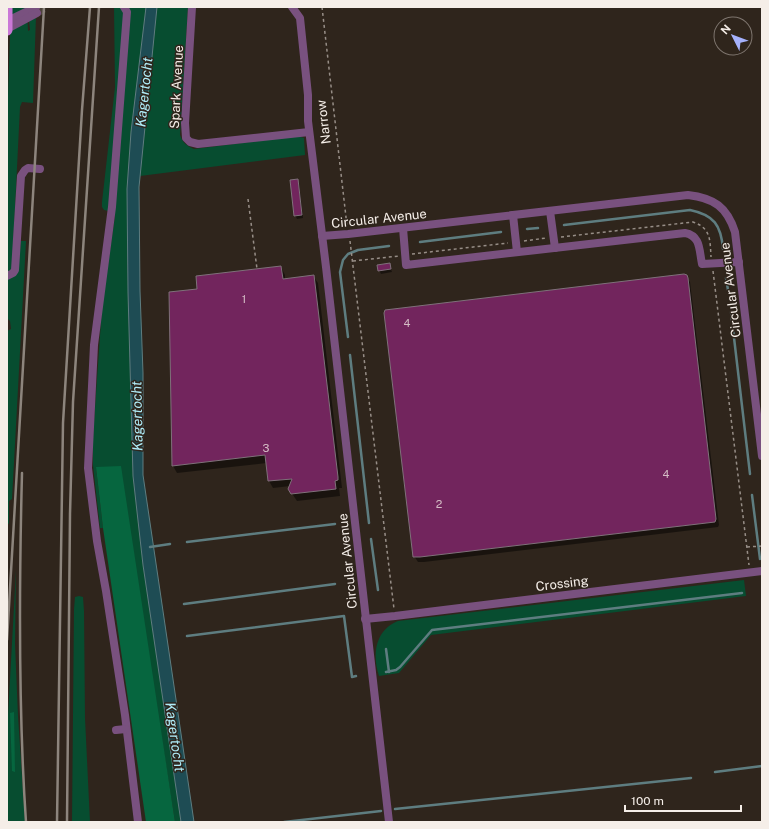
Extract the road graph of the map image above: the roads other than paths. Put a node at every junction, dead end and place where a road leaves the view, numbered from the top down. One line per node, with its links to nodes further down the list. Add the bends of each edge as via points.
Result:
1 (7, 7): 7 (main road, bridge)
2 (124, 7): 21 (street, via 127,12 112,207 94,345 88,468)
3 (192, 7): 8 (street, Spark Avenue, via 186,138 198,144)
4 (292, 7): 8 (street, Narrow, via 300,18)
5 (36, 10): 6 (street); 7 (street)
6 (7, 21)
7 (7, 30)
8 (309, 132): 13 (street, Narrow)
9 (40, 169): 17 (street, via 28,168 22,172 15,270)
10 (550, 211): 11 (street, Circular Avenue); 14 (street); 16 (street, Circular Avenue, via 688,195 702,197 713,201 731,220)
11 (513, 215): 12 (street, Circular Avenue); 15 (street)
12 (403, 228): 13 (street, Circular Avenue, via 349,238); 15 (street, via 406,265)
13 (322, 236): 20 (street, Circular Avenue)
14 (555, 248): 15 (street); 16 (street, via 685,233 693,234 698,240 702,264)
15 (517, 252)
16 (739, 262): 18 (street, Circular Avenue)
17 (7, 276)
18 (762, 456)
19 (762, 571): 20 (street, Crossing)
20 (366, 618): 24 (street, Circular Avenue)
21 (126, 729): 22 (street); 23 (street)
22 (116, 730)
23 (138, 822)
24 (390, 822)

